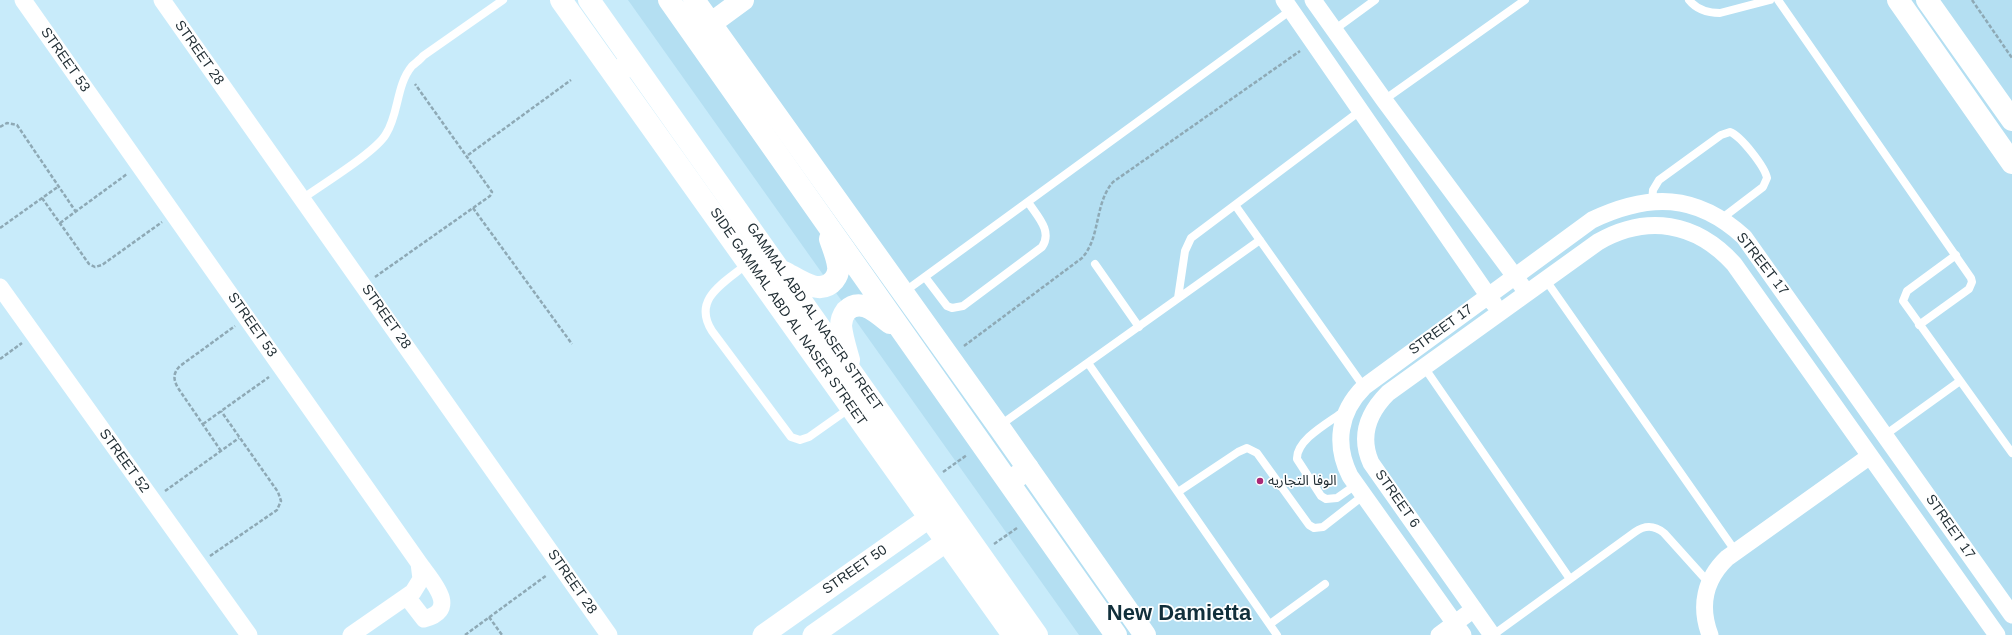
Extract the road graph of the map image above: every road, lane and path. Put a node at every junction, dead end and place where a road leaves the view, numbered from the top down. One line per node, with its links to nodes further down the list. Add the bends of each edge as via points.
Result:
1 (23, 0): 33 (street, STREET 53)
2 (162, 0): 36 (street, STREET 28)
3 (503, 0): 24 (lane, via 423,56 411,67)
4 (561, 0): 25 (main road, SIDE GAMMAL ABD AL NASER STREET)
5 (589, 0): 23 (main road, GAMMAL ABD AL NASER STREET)
6 (669, 0): 19 (main road)
7 (694, 0): 19 (main road)
8 (743, 0): 19 (main road)
9 (1314, 0): 20 (street)
10 (1375, 0): 20 (lane)
11 (1525, 0): 27 (lane)
12 (1688, 0): 13 (lane, via 1705,12 1720,13)
13 (1770, 0)
14 (1778, 0): 48 (lane)
15 (1898, 0): 32 (main road)
16 (1927, 0): 29 (main road)
17 (1972, 0): 22 (path)
18 (1287, 5): 21 (street); 38 (lane)
19 (702, 30): 44 (main road); 58 (main road)
20 (1334, 30): 27 (street)
21 (1313, 42): 28 (street); 68 (path, via 1113,182 1104,195 1091,247 1082,258)
22 (2012, 58)
23 (632, 61): 25 (main road); 51 (main road, GAMMAL ABD AL NASER STREET)
24 (408, 74): 31 (path); 36 (lane, via 394,120 386,136 375,147)
25 (615, 75): 49 (main road, SIDE GAMMAL ABD AL NASER STREET)
26 (571, 80): 31 (path)
27 (1384, 100): 52 (street)
28 (1360, 111): 39 (lane); 59 (street)
29 (2012, 120)
30 (0, 127): 34 (path, via 7,123 17,125)
31 (468, 156): 40 (path, via 492,190 491,195)
32 (2012, 163)
33 (140, 166): 41 (path); 42 (street, STREET 53)
34 (59, 186): 35 (path); 41 (path)
35 (42, 198): 45 (path); 46 (path)
36 (302, 199): 55 (street, STREET 28)
37 (1652, 201): 43 (street, STREET 17, via 1695,207); 43 (lane, via 1653,190 1659,180 1721,135 1730,132 1739,137 1764,169 1767,178 1763,187); 52 (street, STREET 17, via 1624,206 1592,220)
38 (1028, 202): 53 (lane); 53 (lane, via 1045,229 1046,242 963,306 947,306)
39 (1235, 205): 47 (lane); 60 (lane, via 1197,232 1187,245)
40 (474, 208): 55 (path); 67 (path)
41 (76, 212): 45 (path)
42 (174, 214): 45 (path, via 102,265 95,267 89,264); 62 (street, STREET 53)
43 (1721, 219): 81 (street, STREET 17, via 1744,237 1753,248)
44 (825, 221): 51 (main road, via 838,266 838,272 832,282 822,288 816,287); 65 (main road)
45 (60, 224)
46 (0, 228)
47 (1260, 240): 60 (lane); 75 (lane)
48 (1956, 255): 63 (lane, via 1905,294 1904,304); 63 (lane, via 1971,278 1971,286)
49 (749, 263): 76 (main road, SIDE GAMMAL ABD AL NASER STREET); 76 (lane, via 710,295 705,310 712,331 791,437 800,440 810,437)
50 (1095, 264): 64 (lane)
51 (779, 270): 73 (main road, GAMMAL ABD AL NASER STREET)
52 (1515, 276): 57 (street); 59 (street, STREET 17)
53 (925, 277): 58 (lane)
54 (1545, 279): 57 (street, STREET 17); 86 (street, STREET 17, via 1598,242 1632,227 1670,226 1705,239 1721,250 1734,264); 96 (lane)
55 (363, 286): 100 (street, STREET 28)
56 (0, 287): 66 (street, STREET 52)
57 (1527, 292): 61 (street, STREET 17)
58 (904, 293): 68 (main road)
59 (1488, 296): 61 (street); 75 (street, STREET 17)
60 (1178, 298): 64 (lane)
61 (1500, 312): 71 (street, STREET 17)
62 (246, 317): 72 (street, STREET 53); 79 (path, via 180,366 174,374 175,383)
63 (1919, 325): 74 (lane)
64 (1139, 327): 70 (lane)
65 (904, 333): 73 (main road, via 868,307 862,305 850,308 845,312 841,325); 83 (main road)
66 (34, 334): 69 (path); 92 (street, STREET 52)
67 (572, 344)
68 (949, 356): 80 (main road)
69 (0, 359)
70 (1088, 363): 80 (lane); 91 (lane)
71 (1424, 367): 101 (lane); 105 (street, STREET 6, via 1388,393 1376,406 1367,425 1366,446 1376,470)
72 (282, 368): 78 (path); 98 (street, STREET 53)
73 (851, 369): 88 (main road, GAMMAL ABD AL NASER STREET)
74 (1960, 381): 81 (lane); 85 (lane)
75 (1364, 387): 77 (street, STREET 6)
76 (852, 407): 93 (main road, SIDE GAMMAL ABD AL NASER STREET)
77 (1347, 410): 90 (street, STREET 6, via 1341,428 1341,448 1346,467); 90 (lane, via 1302,444 1297,459 1321,496 1326,499)
78 (221, 412): 79 (path); 82 (path)
79 (203, 424): 84 (path)
80 (999, 427): 87 (main road)
81 (1885, 435): 106 (street, STREET 17)
82 (239, 438): 84 (path); 99 (path, via 278,492 280,506)
83 (982, 445): 88 (path); 89 (main road)
84 (221, 451): 92 (path)
85 (2012, 453)
86 (1870, 456): 96 (street); 125 (street, STREET 17)
87 (1028, 468): 89 (main road); 121 (main road)
88 (930, 481): 93 (main road, GAMMAL ABD AL NASER STREET)
89 (1009, 483): 94 (main road)
90 (1360, 490): 91 (lane, via 1323,527 1314,528 1309,525 1257,453 1247,448); 109 (street, STREET 6)
91 (1178, 492): 108 (lane)
92 (152, 500): 99 (street, STREET 52)
93 (938, 511): 95 (main road, GAMMAL ABD AL NASER STREET); 116 (street, STREET 50)
94 (1033, 517): 97 (path); 120 (main road)
95 (956, 535): 97 (main road, GAMMAL ABD AL NASER STREET); 117 (street, STREET 50); 118 (main road)
96 (1736, 552): 102 (street, via 1719,565)
97 (980, 554): 119 (main road, GAMMAL ABD AL NASER STREET)
98 (419, 563): 104 (street, via 421,579); 104 (street, STREET 53, via 442,598 443,605 424,619)
99 (198, 564): 111 (street, STREET 52)
100 (561, 566): 107 (path); 115 (street, STREET 28)
101 (1570, 579): 102 (lane, via 1634,532 1646,527 1659,529 1664,533); 110 (lane)
102 (1708, 583): 124 (street, via 1704,614)
103 (1325, 584): 108 (lane)
104 (407, 597): 112 (street)
105 (1474, 609): 109 (street); 110 (street, STREET 6)
106 (2012, 615)
107 (489, 617): 113 (path); 114 (path)
108 (1270, 624): 122 (lane)
109 (1459, 629): 123 (street)
110 (1490, 634)
111 (249, 635)
112 (351, 635)
113 (465, 635)
114 (502, 635)
115 (610, 635)
116 (763, 635)
117 (813, 635)
118 (1013, 635)
119 (1037, 635)
120 (1116, 635)
121 (1144, 635)
122 (1277, 635)
123 (1439, 635)
124 (1710, 635)
125 (1997, 635)

